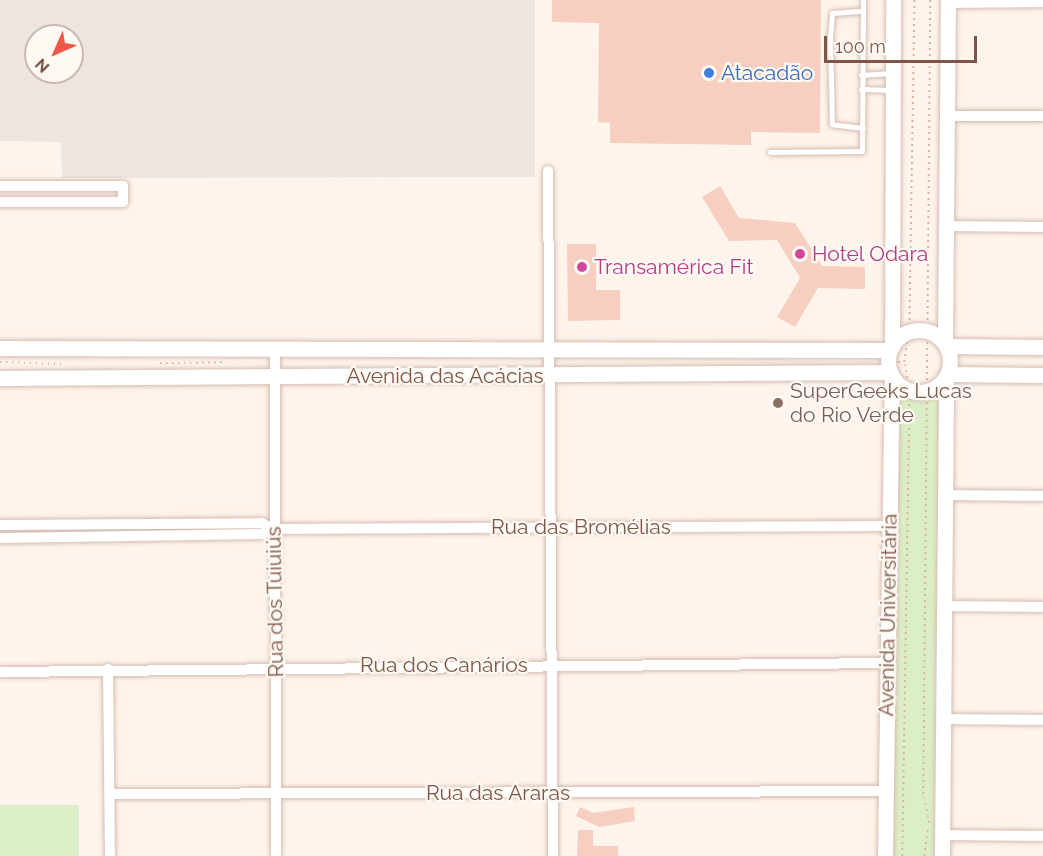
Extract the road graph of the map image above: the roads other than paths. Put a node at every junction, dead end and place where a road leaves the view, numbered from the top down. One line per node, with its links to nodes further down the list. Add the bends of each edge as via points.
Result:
1 (863, 0): 5 (lane)
2 (893, 0): 6 (street)
3 (948, 1): 4 (street); 10 (street)
4 (1043, 2)
5 (863, 11): 7 (lane); 12 (lane, via 832,13 830,38 832,124)
6 (893, 73): 7 (lane); 9 (street)
7 (861, 75): 8 (lane)
8 (861, 89): 9 (lane); 12 (lane)
9 (893, 90): 24 (street)
10 (947, 116): 11 (street); 17 (street)
11 (1043, 116)
12 (863, 128): 13 (lane, via 861,152)
13 (770, 152)
14 (548, 171): 20 (street)
15 (0, 186): 16 (street, via 123,186 123,202)
16 (0, 202)
17 (946, 226): 18 (street); 19 (street)
18 (1043, 227)
19 (946, 345): 22 (street); 24 (street, via 927,331 909,332); 28 (street)
20 (550, 346): 21 (street, Avenida das Acácias); 24 (street, Avenida das Acácias); 27 (street)
21 (275, 347): 23 (street, Avenida das Acácias); 29 (street, Rua dos Tuiuiús)
22 (1043, 347)
23 (0, 348)
24 (891, 348): 25 (street, Avenida Universitária)
25 (891, 374): 27 (street, Avenida das Acácias); 28 (street, via 909,390 927,391); 34 (street, Avenida Universitária)
26 (1043, 375): 28 (street)
27 (552, 376): 29 (street, Avenida das Acácias); 35 (street)
28 (947, 376): 31 (street)
29 (276, 377): 30 (street, Avenida das Acácias); 36 (street, Rua dos Tuiuiús)
30 (0, 378)
31 (945, 495): 32 (street); 38 (street)
32 (1043, 496)
33 (0, 525): 36 (street, Rua das Bromélias, via 262,523)
34 (890, 526): 35 (street, Rua das Bromélias); 40 (street, Avenida Universitária)
35 (551, 528): 36 (street, Rua das Bromélias); 41 (street)
36 (273, 529): 37 (street, Rua das Bromélias, via 262,534); 42 (street, Rua dos Tuiuiús)
37 (0, 538)
38 (944, 606): 39 (street); 45 (street)
39 (1043, 607)
40 (888, 663): 41 (street, Rua dos Canários); 47 (street, Avenida Universitária)
41 (550, 664): 42 (street, Rua dos Canários); 48 (street)
42 (277, 666): 43 (street, Rua dos Canários); 50 (street, Rua dos Tuiuiús)
43 (108, 669): 44 (street, Rua dos Canários); 49 (street)
44 (0, 672)
45 (943, 719): 46 (street); 51 (street)
46 (1043, 720)
47 (886, 791): 48 (street, Rua das Araras); 56 (street, Avenida Universitária)
48 (550, 792): 50 (street, Rua das Araras); 55 (street)
49 (111, 794): 50 (street, Rua das Araras); 53 (street)
50 (278, 794): 54 (street, Rua dos Tuiuiús)
51 (942, 835): 52 (street); 57 (street)
52 (1043, 836)
53 (110, 856)
54 (276, 856)
55 (553, 856)
56 (885, 856)
57 (942, 856)

